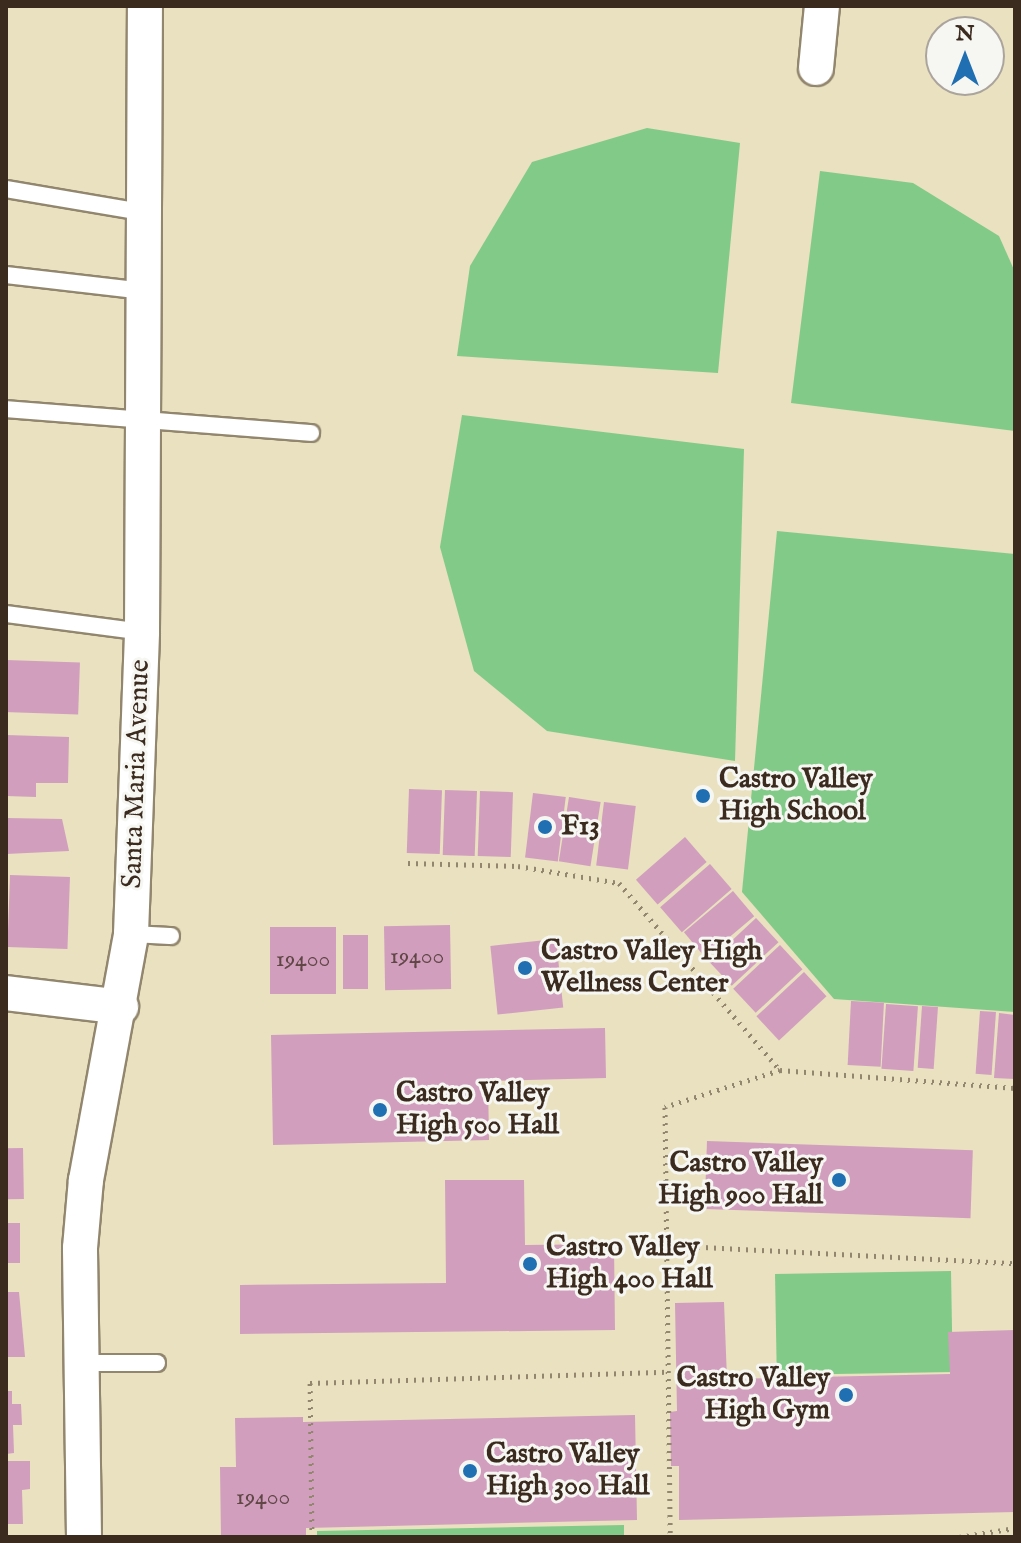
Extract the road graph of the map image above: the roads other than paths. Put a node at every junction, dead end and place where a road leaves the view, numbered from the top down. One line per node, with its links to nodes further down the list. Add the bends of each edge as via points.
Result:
1 (145, 6): 5 (street, Santa Maria Avenue)
2 (822, 6): 3 (street)
3 (816, 68)
4 (6, 189): 5 (lane)
5 (142, 212): 7 (street, Santa Maria Avenue)
6 (6, 275): 7 (lane)
7 (144, 291): 9 (street, Santa Maria Avenue)
8 (6, 409): 9 (lane)
9 (145, 417): 10 (lane); 12 (street, Santa Maria Avenue)
10 (311, 433)
11 (6, 614): 12 (lane)
12 (142, 632): 13 (street, Santa Maria Avenue)
13 (131, 934): 14 (lane); 16 (street, Santa Maria Avenue)
14 (171, 936)
15 (6, 993): 16 (street)
16 (121, 1007): 17 (street, Santa Maria Avenue, via 86,1180 80,1248)
17 (81, 1363): 18 (lane); 19 (street, Santa Maria Avenue)
18 (157, 1363)
19 (84, 1537)

